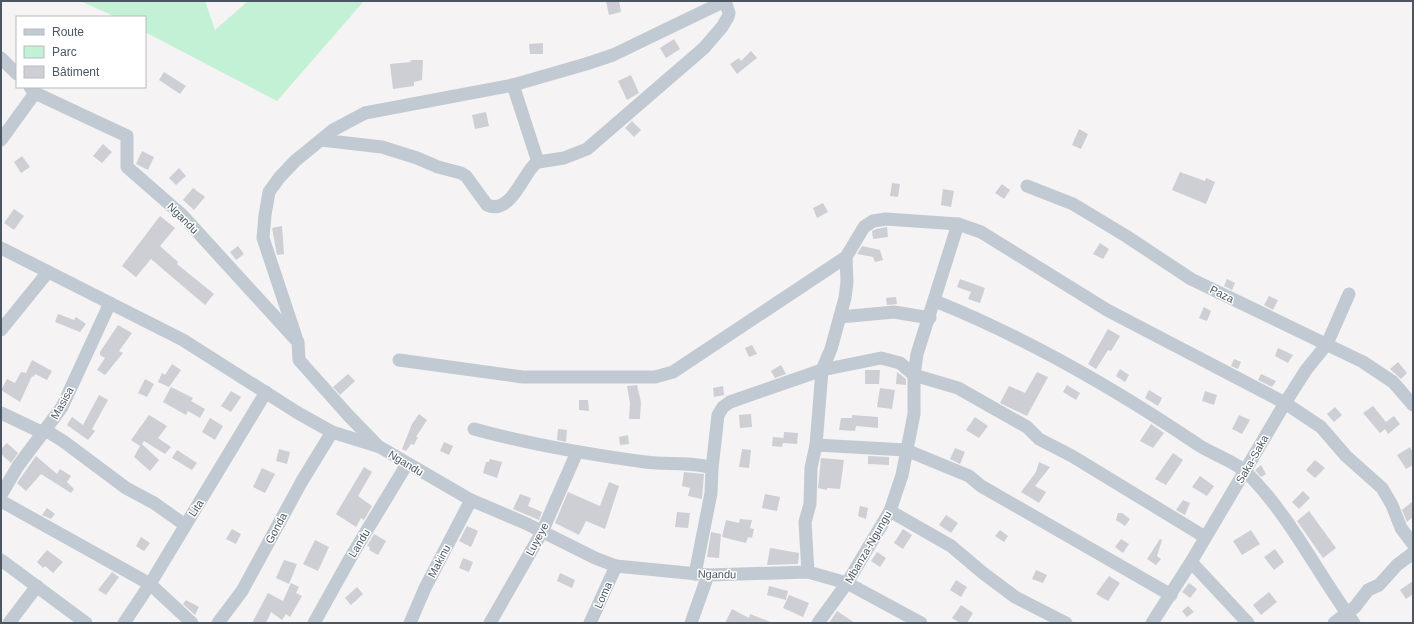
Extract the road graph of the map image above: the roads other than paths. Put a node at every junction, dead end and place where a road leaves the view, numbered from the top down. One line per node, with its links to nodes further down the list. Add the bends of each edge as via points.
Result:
1 (725, 1): 4 (street, via 613,55); 8 (street, via 728,17 694,58 587,149 564,158)
2 (1, 58): 3 (street)
3 (16, 73)
4 (513, 85): 7 (street, via 365,113 333,130); 8 (street)
5 (33, 90): 6 (street); 20 (street, Ngandu, via 127,136 127,167 182,215)
6 (1, 140)
7 (321, 140): 8 (street, via 382,147 461,173 466,176 486,205 491,207 510,198); 20 (street, via 279,178 269,192 265,214 263,238)
8 (538, 162)
9 (1027, 186): 21 (street, Paza, via 1073,204 1191,279)
10 (958, 224): 12 (street, via 886,219 873,221 864,227); 15 (street, Mbanza-Ngungu); 26 (street, via 981,232 1107,310)
11 (1, 248): 13 (street)
12 (846, 257): 17 (street, via 847,282); 22 (street, via 673,372 655,377 523,377)
13 (48, 272): 16 (street); 19 (street)
14 (1349, 294): 21 (street, Saka-Saka)
15 (935, 301): 18 (street, Mbanza-Ngungu); 38 (street, via 1062,360 1165,422 1199,446)
16 (110, 303): 25 (street, via 183,340); 30 (street, Masisa, via 62,407)
17 (840, 317): 18 (street, via 894,312); 23 (street)
18 (930, 318): 24 (street, Mbanza-Ngungu, via 917,354)
19 (1, 330)
20 (298, 342): 33 (street, Ngandu, via 299,360)
21 (1327, 344): 26 (street, Saka-Saka, via 1306,370); 27 (street, Paza, via 1363,362 1393,382)
22 (399, 360)
23 (822, 370): 24 (street, via 881,358 900,363); 32 (street); 37 (street, via 730,402 723,407 718,415)
24 (914, 375): 34 (street, Mbanza-Ngungu, via 914,414); 45 (street, via 958,388 1027,427 1039,439 1072,456)
25 (266, 392): 31 (street); 43 (street, Lita)
26 (1285, 403): 38 (street, Saka-Saka); 46 (street, via 1321,427 1346,456 1382,488)
27 (1413, 405)
28 (1, 413): 30 (street)
29 (474, 429): 35 (street, via 525,443)
30 (44, 431): 39 (street, Masisa, via 18,466); 43 (street, via 63,440 126,488 154,503)
31 (332, 432): 33 (street); 62 (street, Gonda, via 242,591)
32 (816, 445): 34 (street); 51 (street, via 811,468 810,504 805,522)
33 (378, 446): 36 (street, Ngandu)
34 (906, 450): 42 (street, Mbanza-Ngungu, via 902,475); 56 (street, via 969,476)
35 (577, 452): 37 (street, via 657,463 700,464); 44 (street, Luyeye)
36 (407, 464): 40 (street, Ngandu); 63 (street, Landu)
37 (712, 468): 52 (street)
38 (1246, 471): 45 (street, Saka-Saka); 57 (street, via 1277,506)
39 (1, 495)
40 (471, 500): 44 (street, Ngandu); 64 (street, Makinu, via 425,588)
41 (1, 501): 54 (street)
42 (890, 511): 53 (street, Mbanza-Ngungu); 70 (street, via 951,546 1015,597)
43 (185, 525): 54 (street, Lita)
44 (542, 532): 50 (street, Ngandu); 65 (street, Luyeye)
45 (1205, 537): 49 (street, Saka-Saka)
46 (1413, 544)
47 (1413, 553): 57 (street, via 1397,565 1379,585 1368,590 1355,606)
48 (1, 560): 55 (street)
49 (1191, 562): 56 (street, Saka-Saka); 72 (street)
50 (616, 566): 52 (street, Ngandu); 66 (street, Loma)
51 (808, 572): 52 (street, Ngandu); 53 (street, Ngandu)
52 (701, 574): 67 (street)
53 (847, 583): 68 (street, Mbanza-Ngungu); 69 (street, Ngandu)
54 (150, 584): 60 (street, Lita); 61 (street)
55 (37, 586): 58 (street); 59 (street)
56 (1170, 595): 71 (street, Saka-Saka)
57 (1350, 618): 73 (street)
58 (9, 623)
59 (86, 623)
60 (124, 623)
61 (192, 623)
62 (218, 623)
63 (314, 623)
64 (410, 623)
65 (490, 623)
66 (590, 623)
67 (692, 623)
68 (818, 623)
69 (921, 623)
70 (1066, 623)
71 (1152, 623)
72 (1248, 623)
73 (1334, 623)

